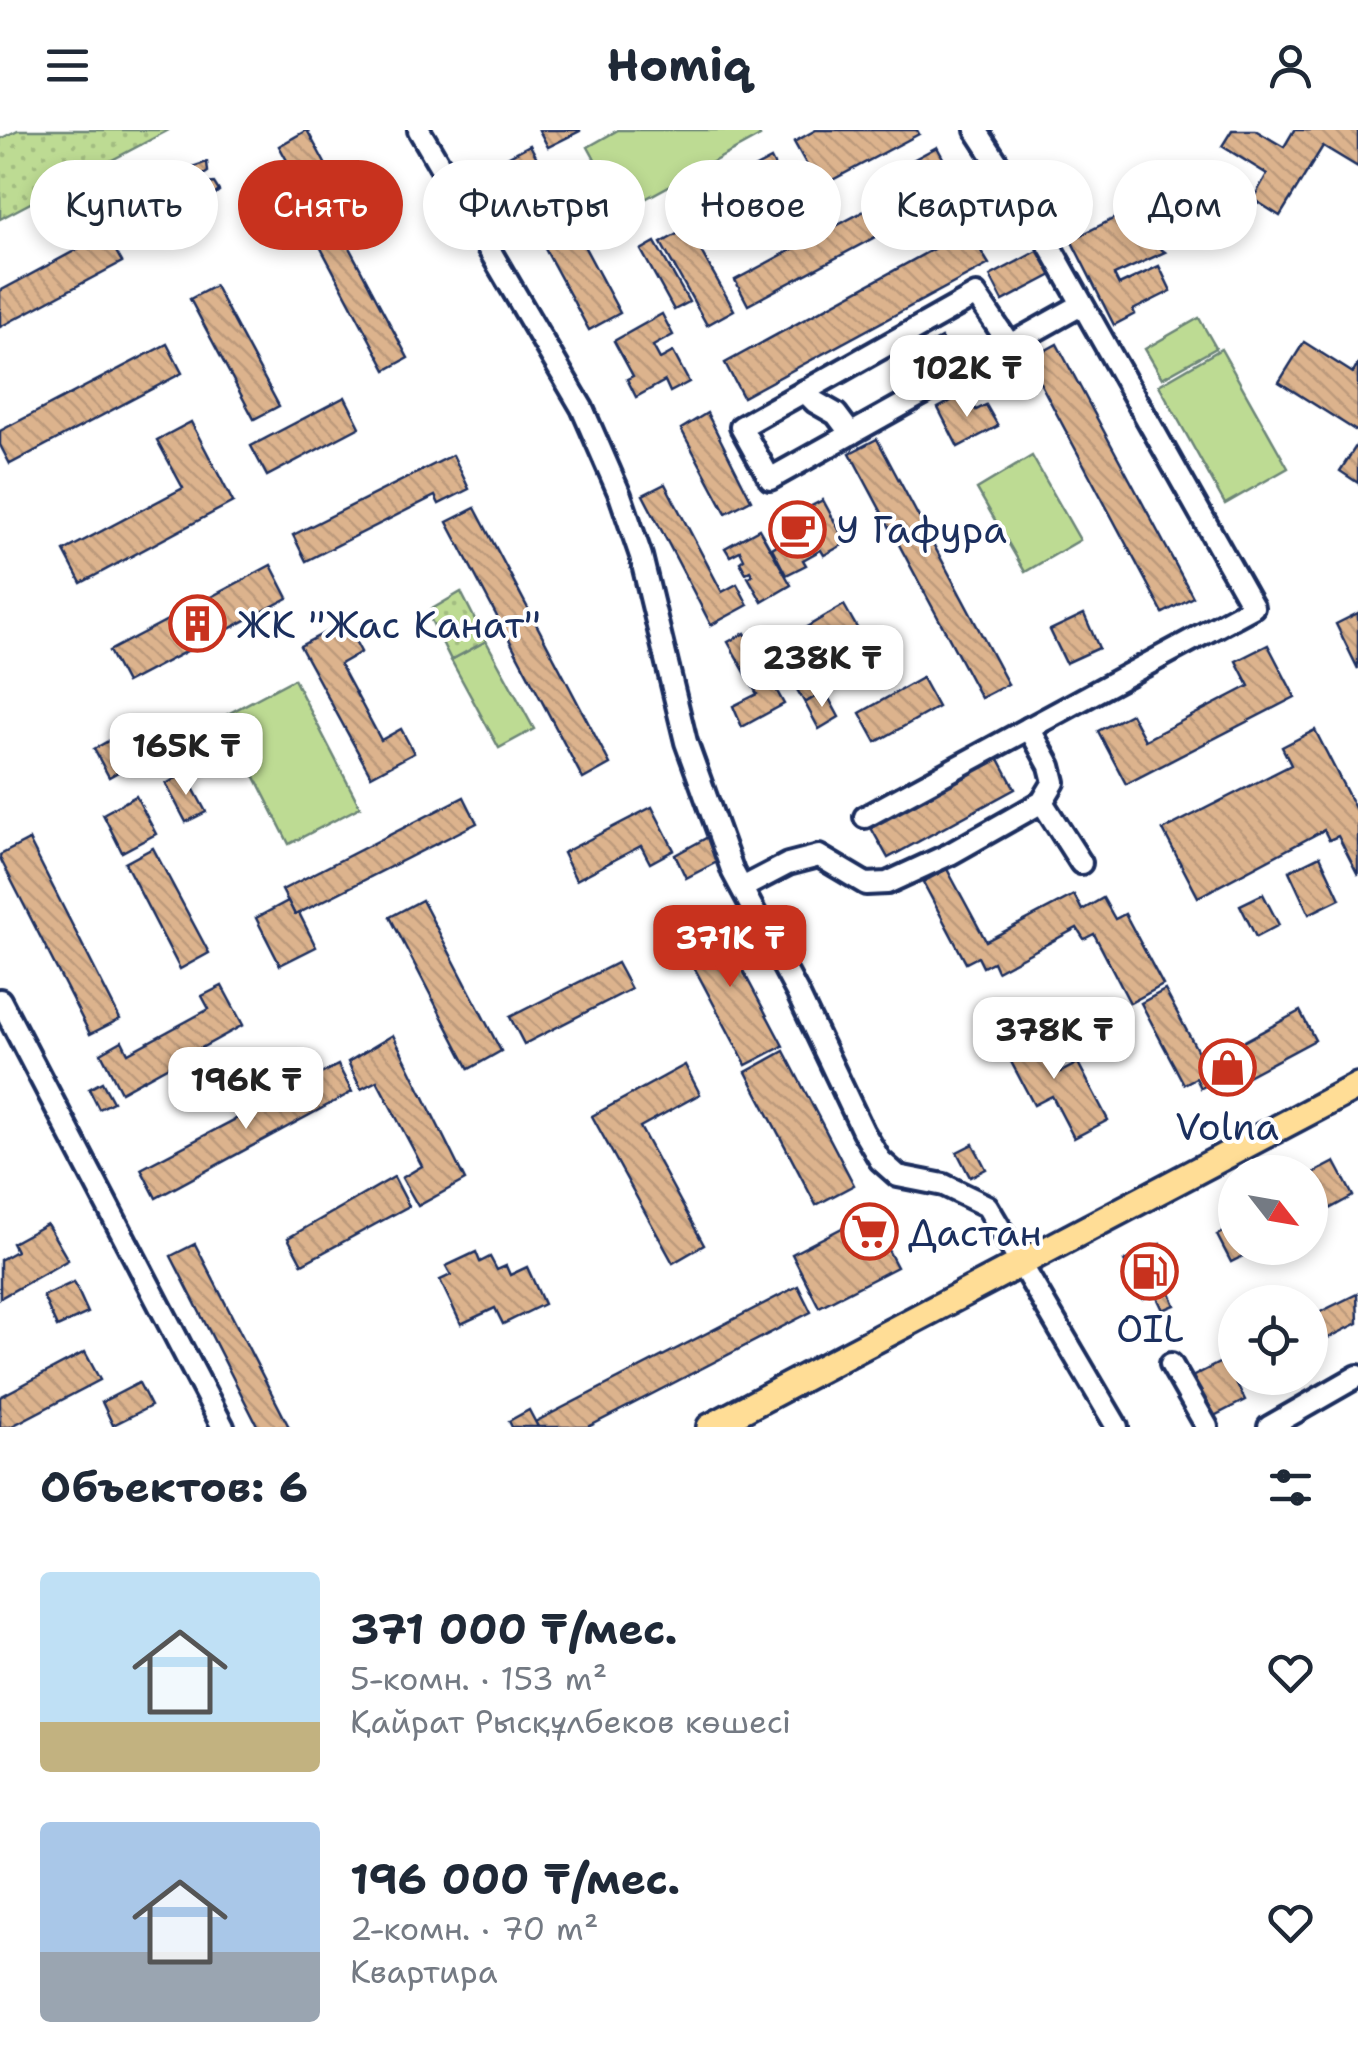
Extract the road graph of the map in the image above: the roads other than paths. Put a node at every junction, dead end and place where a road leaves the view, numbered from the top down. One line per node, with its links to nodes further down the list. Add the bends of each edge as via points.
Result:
1 (419, 130): 11 (street, via 582,408 614,480 641,556 686,742)
2 (976, 130): 3 (street)
3 (1080, 305): 4 (street); 7 (street, via 1252,606)
4 (1010, 344): 5 (street, via 976,296); 6 (street)
5 (804, 392): 6 (street); 6 (street, via 741,427 770,479)
6 (851, 434)
7 (1028, 728): 8 (street, via 1054,782); 9 (street)
8 (1042, 802): 10 (street); 11 (street, via 886,883 866,884 819,856)
9 (865, 816)
10 (1081, 863)
11 (742, 888): 14 (street, via 880,1160 898,1176 944,1185 987,1206)
12 (0, 1000): 17 (street)
13 (1358, 1086): 14 (main road)
14 (1021, 1264): 18 (main road); 19 (street)
15 (1172, 1364): 20 (street)
16 (1358, 1376): 21 (street)
17 (223, 1427)
18 (710, 1427)
19 (1116, 1427)
20 (1208, 1427)
21 (1269, 1427)

